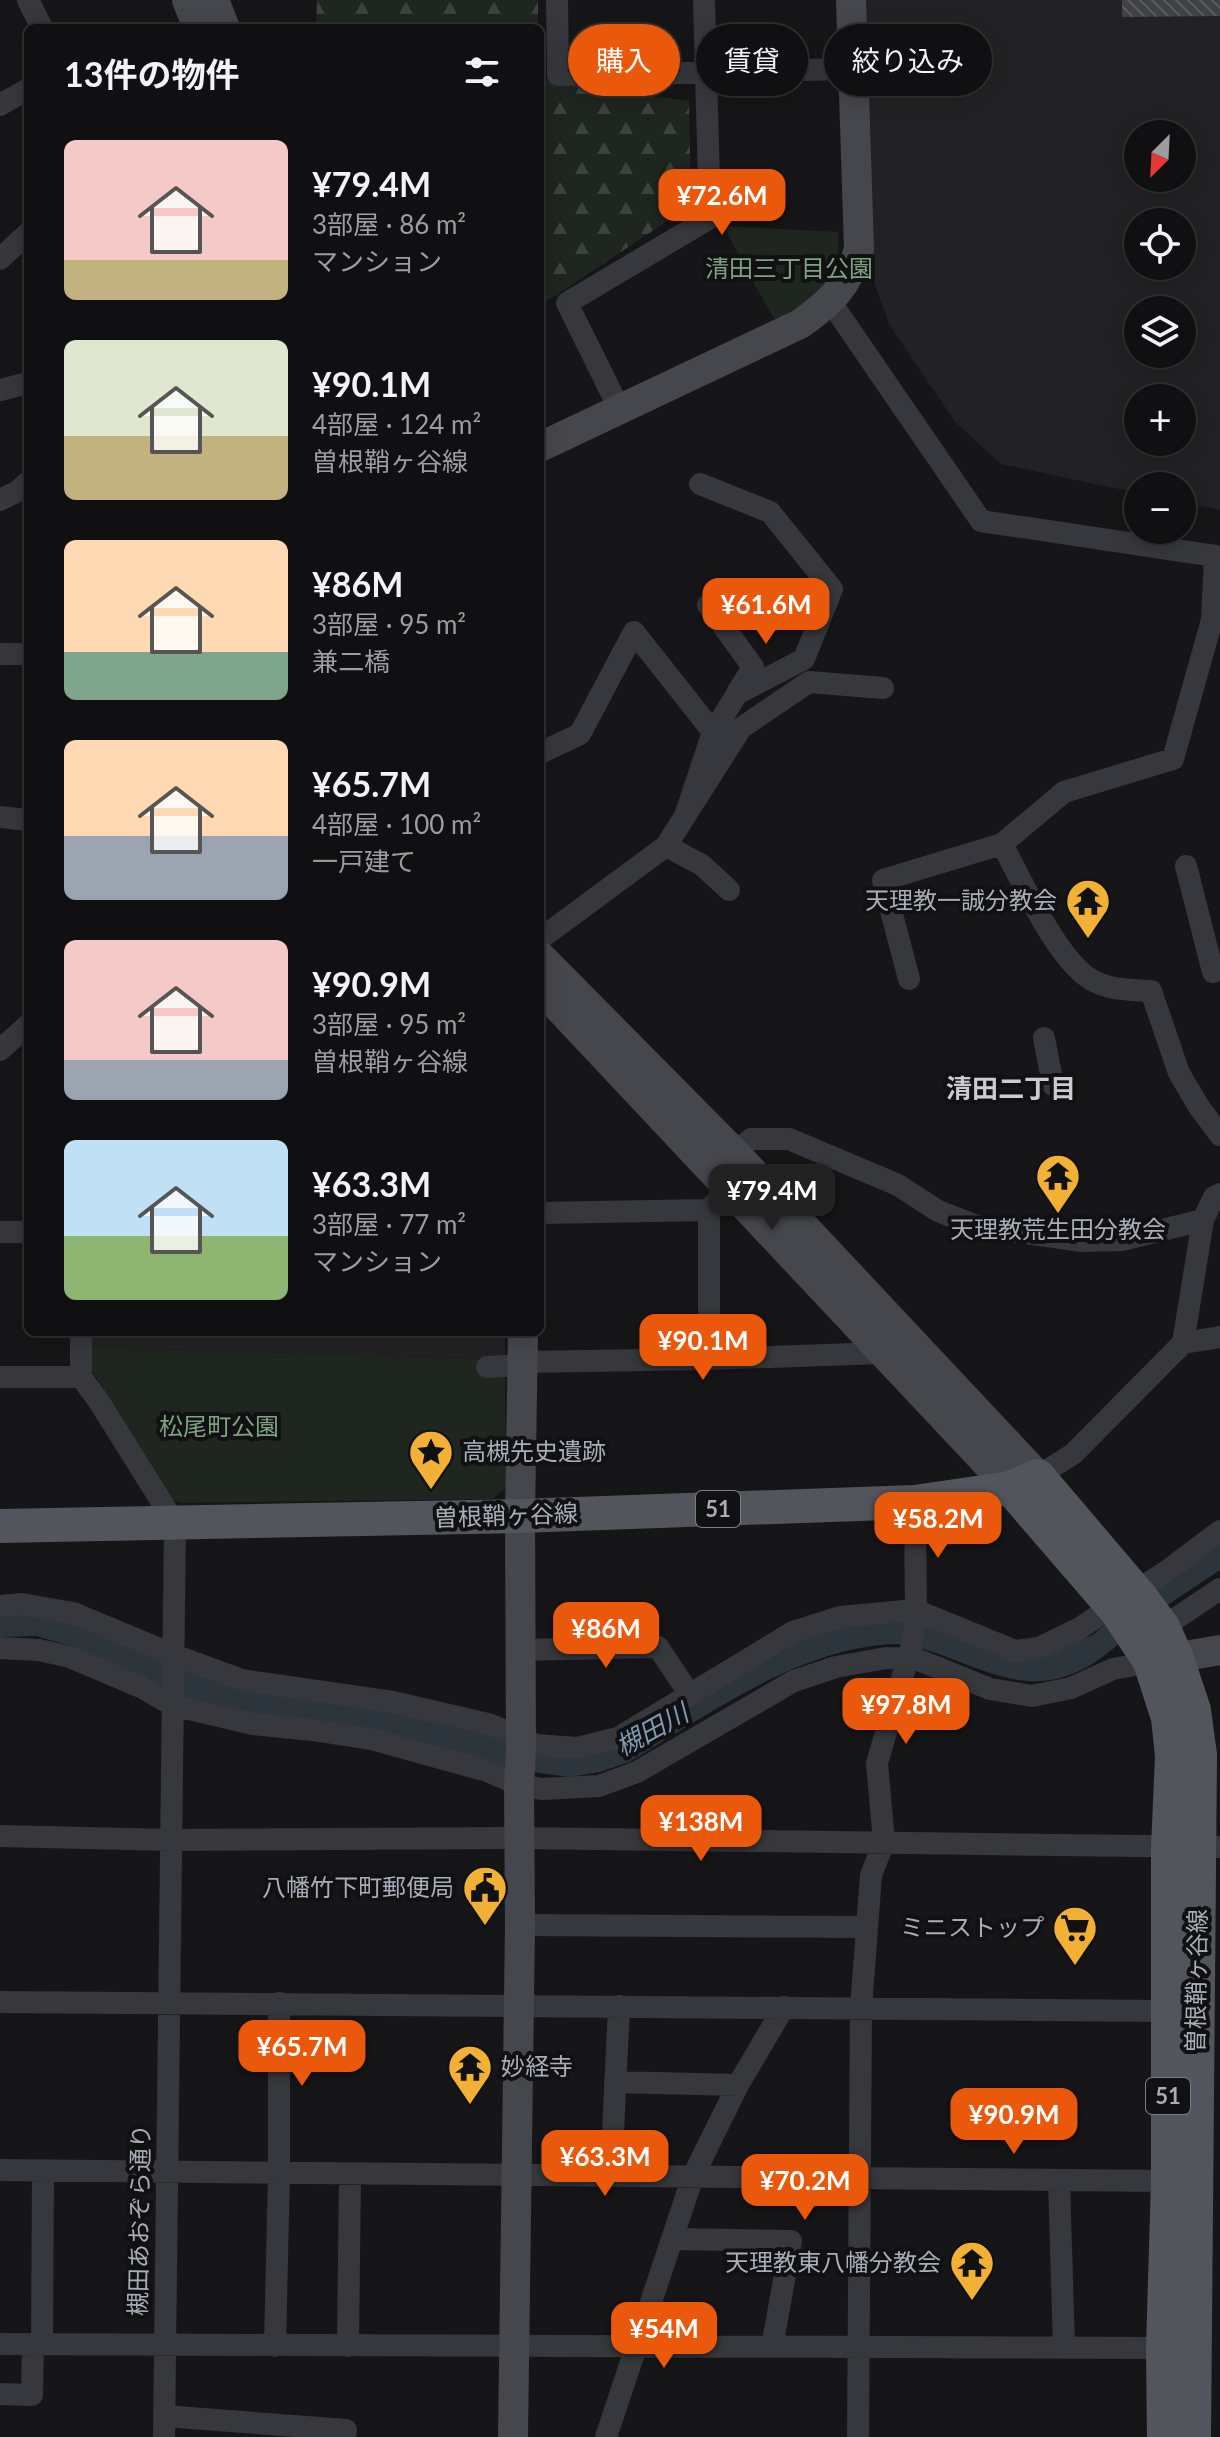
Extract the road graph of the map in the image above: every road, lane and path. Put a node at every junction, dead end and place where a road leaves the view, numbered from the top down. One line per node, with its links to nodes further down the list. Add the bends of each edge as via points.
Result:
1 (28, 0): 7 (street)
2 (187, 0): 8 (street)
3 (214, 0): 9 (street)
4 (557, 0): 12 (street, via 558,75)
5 (704, 0): 10 (street)
6 (851, 0): 11 (street)
7 (40, 24)
8 (196, 24)
9 (223, 24)
10 (705, 24)
11 (852, 24)
12 (696, 72)
13 (24, 91): 16 (street)
14 (707, 96): 22 (street, via 710,218 567,303)
15 (854, 96): 19 (street, via 859,249 852,270)
16 (0, 105)
17 (24, 237): 18 (street)
18 (0, 259)
19 (830, 301): 22 (street, via 800,324); 27 (street, via 981,521)
20 (24, 384): 21 (street)
21 (0, 390)
22 (619, 408): 23 (street)
23 (544, 445)
24 (700, 484): 32 (street, via 770,512 832,589 804,659)
25 (24, 486): 26 (street)
26 (0, 500)
27 (1217, 556): 38 (street, via 1212,620 1173,759 1064,792)
28 (708, 605): 32 (street, via 753,667)
29 (0, 654): 30 (street)
30 (24, 654)
31 (883, 688): 35 (street, via 809,682 741,728)
32 (737, 694): 33 (street)
33 (713, 732): 34 (street, via 634,632 580,734); 35 (street)
34 (544, 751)
35 (685, 816): 39 (street)
36 (0, 817): 37 (street)
37 (24, 820)
38 (1002, 844): 46 (street, via 883,880); 51 (street, via 1078,971 1097,983 1151,991 1179,1073)
39 (666, 846): 41 (street, via 702,865); 42 (street)
40 (1186, 866): 45 (street)
41 (729, 890)
42 (544, 965)
43 (544, 969): 52 (street)
44 (544, 969): 53 (street)
45 (1213, 972)
46 (909, 979)
47 (24, 1029): 49 (street)
48 (1044, 1038): 50 (street)
49 (0, 1050)
50 (1053, 1085)
51 (1220, 1135)
52 (735, 1153): 57 (street, via 751,1139 789,1139 898,1185 938,1211 977,1226 1056,1238 1122,1240); 68 (street)
53 (729, 1187): 55 (street); 63 (street)
54 (1220, 1194): 57 (street)
55 (709, 1210): 56 (street); 65 (street)
56 (544, 1213)
57 (1203, 1220): 62 (street)
58 (0, 1232): 59 (street)
59 (24, 1232)
60 (81, 1336): 67 (street)
61 (1220, 1337): 62 (street)
62 (1183, 1343): 68 (street, via 1073,1454)
63 (882, 1353): 65 (street); 68 (street)
64 (510, 1357): 65 (street); 70 (street)
65 (709, 1359)
66 (0, 1377): 67 (street)
67 (81, 1377): 71 (street)
68 (1024, 1482): 69 (main road, 曽根鞘ヶ谷線 / 51); 75 (main road, 51)
69 (915, 1502): 70 (main road, 曽根鞘ヶ谷線 / 51); 77 (street)
70 (520, 1516): 71 (main road, 曽根鞘ヶ谷線 / 51); 80 (street)
71 (175, 1523): 72 (main road, 曽根鞘ヶ谷線 / 51); 83 (street)
72 (0, 1526)
73 (1220, 1531): 75 (street)
74 (1220, 1589): 78 (street)
75 (1126, 1601): 77 (street, via 1039,1648 1015,1651); 78 (main road, 51)
76 (0, 1606): 83 (street, via 22,1604 73,1613)
77 (916, 1614): 82 (street); 84 (street, via 840,1617 793,1632)
78 (1156, 1647): 81 (street); 82 (street, via 1071,1688 1032,1696 990,1689); 91 (main road, 曽根鞘ヶ谷線 / 51, via 1194,1710 1200,1755)
79 (0, 1648): 85 (street, via 70,1657)
80 (520, 1650): 84 (street, via 658,1647); 86 (street)
81 (1220, 1650)
82 (909, 1654): 86 (street, via 836,1667 794,1681 637,1772 599,1786 542,1789); 90 (street, via 877,1763)
83 (174, 1660): 85 (street, 槻田あおぞら通り); 86 (street, via 242,1680 393,1702 488,1724)
84 (690, 1695): 86 (street, via 618,1738 577,1748 535,1745)
85 (172, 1701): 86 (street, via 253,1724 371,1739 487,1771); 89 (street, 槻田あおぞら通り)
86 (520, 1760): 88 (street)
87 (0, 1836): 89 (street)
88 (519, 1838): 89 (street); 90 (street); 93 (street)
89 (170, 1840): 96 (street, 槻田あおぞら通り)
90 (884, 1842): 91 (street); 94 (street, via 871,1875)
91 (1196, 1847): 92 (main road, 曽根鞘ヶ谷線 / 51); 102 (main road, 曽根鞘ヶ谷線 / 51)
92 (1210, 1924): 114 (main road, 曽根鞘ヶ谷線 / 51)
93 (520, 1925): 94 (street); 98 (street)
94 (866, 1927): 101 (street)
95 (0, 2002): 96 (street)
96 (169, 2003): 97 (street); 107 (street, 槻田あおぞら通り)
97 (279, 2003): 98 (street); 108 (street)
98 (518, 2005): 99 (street); 111 (street)
99 (619, 2006): 100 (street); 103 (street)
100 (784, 2007): 101 (street); 104 (street)
101 (861, 2008): 102 (street); 113 (street)
102 (1168, 2011): 114 (main road, 曽根鞘ヶ谷線 / 51)
103 (615, 2082): 104 (street); 110 (street)
104 (738, 2085): 112 (street)
105 (0, 2170): 106 (street)
106 (43, 2171): 107 (street); 118 (street)
107 (167, 2172): 108 (street); 119 (street, 槻田あおぞら通り)
108 (279, 2173): 109 (street); 120 (street)
109 (350, 2174): 111 (street); 121 (street)
110 (611, 2175): 111 (street); 112 (street)
111 (516, 2176): 122 (street)
112 (693, 2176): 113 (street); 116 (street)
113 (860, 2177): 115 (street); 125 (street)
114 (1194, 2179): 115 (street); 127 (main road, 曽根鞘ヶ谷線 / 51); 135 (main road, 曽根鞘ヶ谷線 / 51)
115 (1059, 2180): 126 (street)
116 (672, 2239): 123 (street); 124 (street, via 791,2241)
117 (0, 2344): 118 (street)
118 (38, 2344): 119 (street); 128 (street, via 32,2395)
119 (165, 2346): 120 (street); 129 (street, 槻田あおぞら通り)
120 (275, 2346): 121 (street)
121 (348, 2346): 122 (street)
122 (513, 2347): 123 (street); 131 (street)
123 (635, 2347): 124 (street); 132 (street)
124 (772, 2347): 125 (street)
125 (859, 2347): 126 (street); 133 (street)
126 (1064, 2348): 127 (street)
127 (1163, 2348): 134 (main road, 曽根鞘ヶ谷線 / 51)
128 (0, 2394)
129 (164, 2426): 130 (street, via 346,2430)
130 (345, 2437)
131 (513, 2437)
132 (606, 2437)
133 (858, 2437)
134 (1164, 2437)
135 (1194, 2437)

